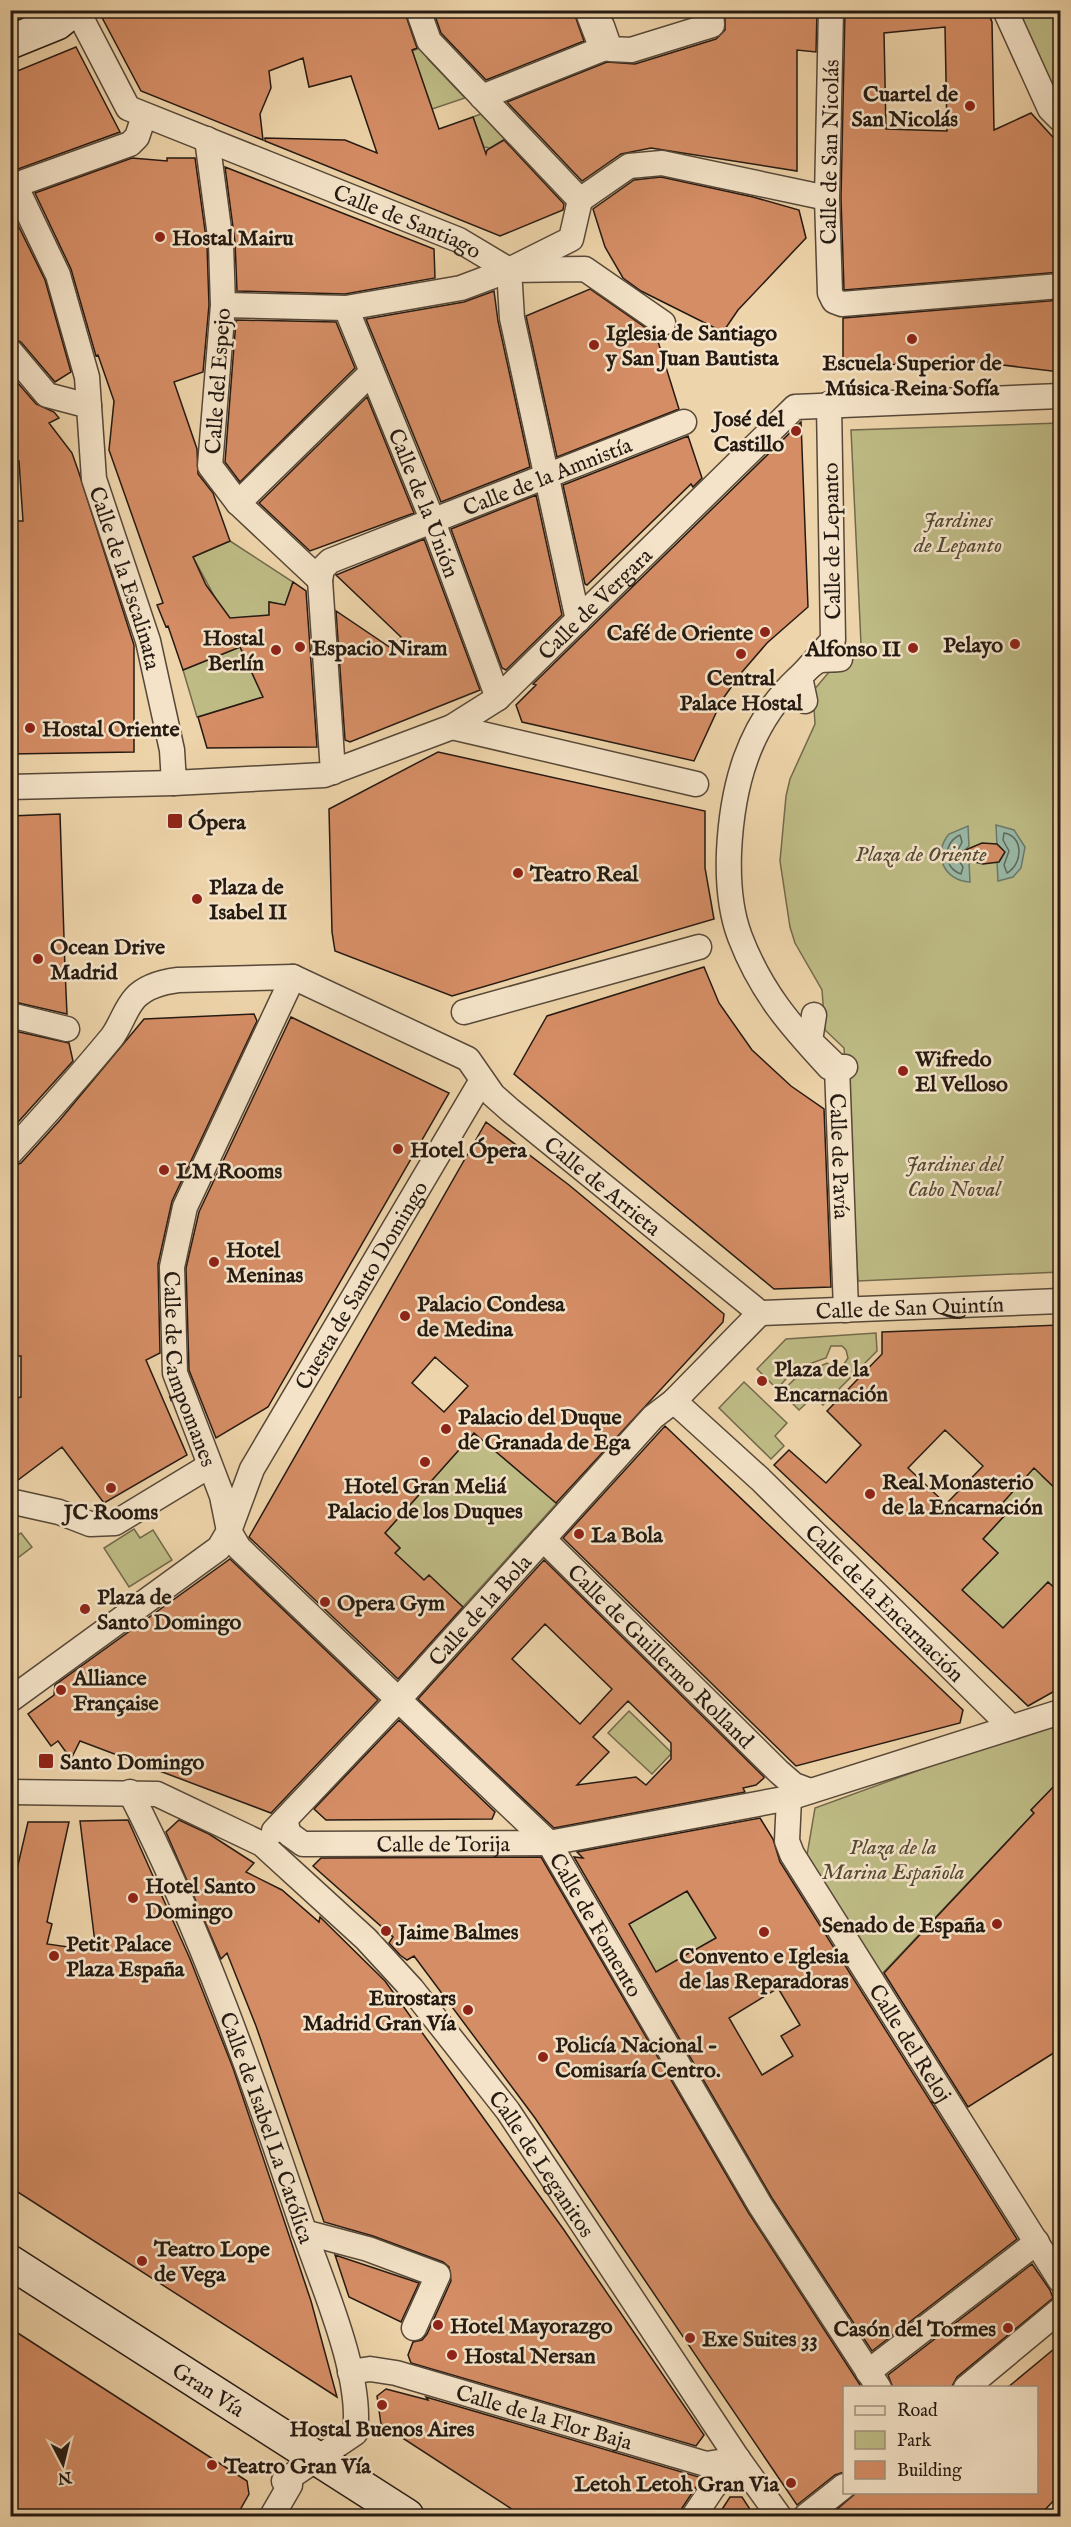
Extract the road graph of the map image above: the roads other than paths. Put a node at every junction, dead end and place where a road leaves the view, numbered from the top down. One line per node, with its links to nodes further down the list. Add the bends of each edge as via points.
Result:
1 (75, 10): 8 (street, via 57,23); 10 (street, via 128,108)
2 (418, 10): 9 (street, via 429,41)
3 (587, 10): 9 (street, via 602,49)
4 (596, 10): 5 (street, via 610,49 632,50 712,25)
5 (711, 10)
6 (831, 10): 14 (street, Calle de San Nicolás)
7 (1005, 10): 11 (street, via 1050,109)
8 (10, 42)
9 (482, 97): 15 (street)
10 (144, 116): 12 (street, Calle de Santiago); 13 (street, via 136,137 126,146)
11 (1060, 119)
12 (207, 139): 16 (street, Calle de Santiago, via 459,240); 18 (street, Calle del Espejo, via 221,244)
13 (13, 186): 25 (street, Calle de la Escalinata, via 62,285 87,377)
14 (828, 198): 15 (street, via 662,164 630,166); 17 (street, Calle de San Nicolás, via 830,293 834,301 842,304)
15 (580, 200): 16 (street, via 571,239)
16 (509, 270): 19 (street, via 460,288); 20 (street, Calle de Santiago, via 585,269); 27 (street, via 512,318)
17 (1060, 286)
18 (223, 305): 19 (street); 28 (street, Calle del Espejo, via 210,466)
19 (346, 308): 22 (street, Calle de la Unión)
20 (663, 323)
21 (10, 351): 25 (street, via 46,395)
22 (371, 373): 28 (street); 29 (street, Calle de la Unión)
23 (1060, 396): 24 (street, Calle de Vergara)
24 (829, 404): 31 (street, Calle de Vergara, via 795,407); 33 (street, Calle de Lepanto, via 833,640)
25 (89, 406): 38 (street, Calle de la Escalinata, via 94,479 148,640 172,750)
26 (684, 422): 27 (street, Calle de la Amnistía)
27 (546, 475): 29 (street, Calle de la Amnistía); 31 (street)
28 (238, 503): 30 (street, Calle del Espejo)
29 (432, 519): 30 (street, Calle de la Amnistía, via 330,561 322,569); 34 (street, Calle de la Unión)
30 (320, 580): 37 (street)
31 (578, 620): 34 (street, Calle de Vergara)
32 (840, 659): 33 (street, via 818,661)
33 (800, 677): 35 (street); 47 (street, via 783,692 761,723 747,752 734,795 731,902 739,935 760,982 786,1021 829,1066)
34 (498, 698): 36 (street, Calle de Vergara)
35 (805, 701)
36 (452, 727): 37 (street, Calle de Vergara); 39 (street)
37 (333, 772): 38 (street, via 312,777)
38 (174, 783): 40 (street)
39 (696, 784)
40 (10, 787)
41 (699, 947): 43 (street)
42 (293, 977): 48 (street, Calle de Arrieta, via 468,1059); 49 (street, via 166,981 144,991 92,1063); 54 (street, Calle de Campomanes, via 185,1207 172,1267 175,1373)
43 (464, 1012)
44 (10, 1015): 46 (street)
45 (814, 1015): 47 (street, Calle de Pavía, via 810,1041)
46 (67, 1029)
47 (841, 1067): 51 (street, Calle de Pavía)
48 (482, 1080): 52 (street, Calle de Arrieta, via 510,1110); 56 (street, Cuesta de Santo Domingo, via 252,1469)
49 (10, 1153)
50 (1060, 1301): 51 (street, Calle de San Quintín)
51 (846, 1310): 52 (street, Calle de San Quintín)
52 (760, 1313): 53 (street)
53 (674, 1401): 57 (street, Calle de la Bola, via 654,1417); 61 (street, Calle de la Encarnación, via 760,1479)
54 (209, 1466): 55 (street, via 115,1523 90,1524 59,1512); 56 (street, Calle de Campomanes, via 225,1507)
55 (10, 1504)
56 (229, 1531): 58 (street, Calle de Fomento, via 239,1548); 59 (street, via 219,1548)
57 (543, 1539): 58 (street, Calle de la Bola); 62 (street, Calle de Guillermo Rolland)
58 (399, 1699): 67 (street, Calle de la Bola); 68 (street, Calle de Fomento)
59 (10, 1700)
60 (1060, 1712): 61 (street)
61 (1011, 1727): 65 (street)
62 (779, 1772): 65 (street, Calle de Guillermo Rolland); 66 (street, via 775,1794)
63 (10, 1792): 64 (street)
64 (130, 1792): 69 (street, via 158,1794); 72 (street, Calle de Isabel La Católica, via 230,2017)
65 (800, 1795): 66 (street, Calle de Torija); 73 (street, Calle del Reloj, via 787,1841 792,1854)
66 (765, 1803): 68 (street, Calle de Torija)
67 (285, 1820): 69 (street, Calle de la Bola); 70 (street, via 289,1834)
68 (549, 1843): 70 (street, Calle de Torija); 79 (street, Calle de Fomento, via 760,2205)
69 (262, 1844): 71 (street, Calle de Leganitos)
70 (303, 1844): 71 (street)
71 (287, 1868): 81 (street, Calle de Leganitos, via 391,1965 508,2111)
72 (304, 2232): 77 (street, via 368,2249 438,2276); 78 (street, Calle de Isabel La Católica)
73 (1037, 2242): 75 (street, Calle del Reloj); 79 (street)
74 (10, 2262): 82 (street, Gran Vía)
75 (1060, 2280)
76 (1060, 2310): 80 (street)
77 (414, 2328)
78 (350, 2372): 82 (street, Calle de Isabel La Católica, via 355,2433); 83 (street, Calle de la Flor Baja, via 370,2369 396,2373)
79 (874, 2380)
80 (968, 2386)
81 (738, 2458): 83 (street, Calle de la Flor Baja); 85 (street); 89 (street, Calle de Leganitos)
82 (318, 2459): 86 (street, via 287,2483); 87 (street, Gran Vía)
83 (706, 2464): 85 (street, via 715,2480)
84 (843, 2487): 90 (street)
85 (712, 2488): 88 (street)
86 (272, 2517)
87 (407, 2517)
88 (694, 2517)
89 (779, 2517)
90 (806, 2517)

